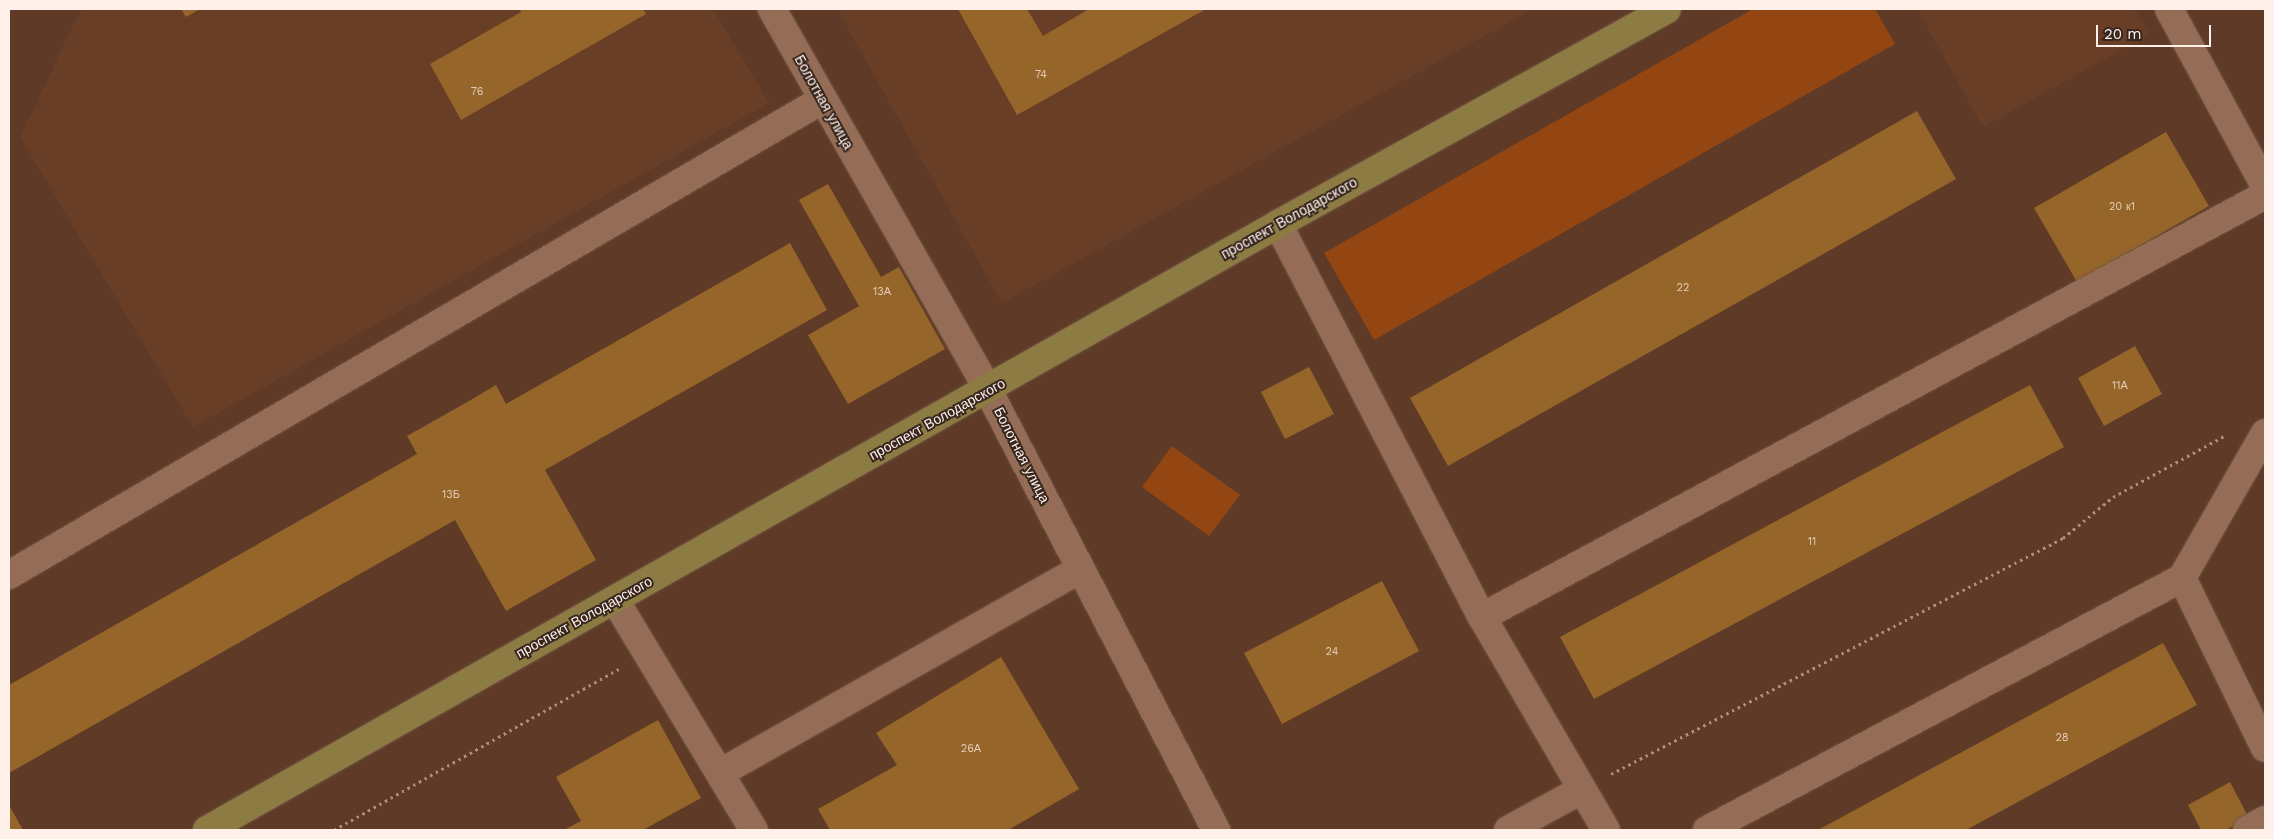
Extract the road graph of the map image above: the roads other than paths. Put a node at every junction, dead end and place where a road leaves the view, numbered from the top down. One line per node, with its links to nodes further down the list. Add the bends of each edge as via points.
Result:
1 (772, 9): 4 (street, Болотная улица)
2 (1667, 9): 7 (main road, проспект Володарского)
3 (2169, 9): 5 (street)
4 (822, 100): 8 (street, Болотная улица); 11 (street)
5 (2265, 186)
6 (2265, 195): 14 (street)
7 (1278, 224): 8 (main road, проспект Володарского); 14 (street)
8 (988, 390): 10 (street, Болотная улица); 13 (main road, проспект Володарского)
9 (2265, 433): 12 (street)
10 (1080, 569): 16 (street); 21 (street, Болотная улица)
11 (9, 575)
12 (2182, 578): 15 (street); 24 (street)
13 (616, 600): 16 (street); 19 (main road, проспект Володарского)
14 (1482, 617): 17 (street)
15 (2265, 748)
16 (720, 773): 20 (street)
17 (1581, 790): 22 (street); 23 (street)
18 (2265, 820): 25 (street)
19 (207, 830)
20 (754, 830)
21 (1216, 830)
22 (1508, 830)
23 (1606, 830)
24 (1707, 830)
25 (2247, 830)

